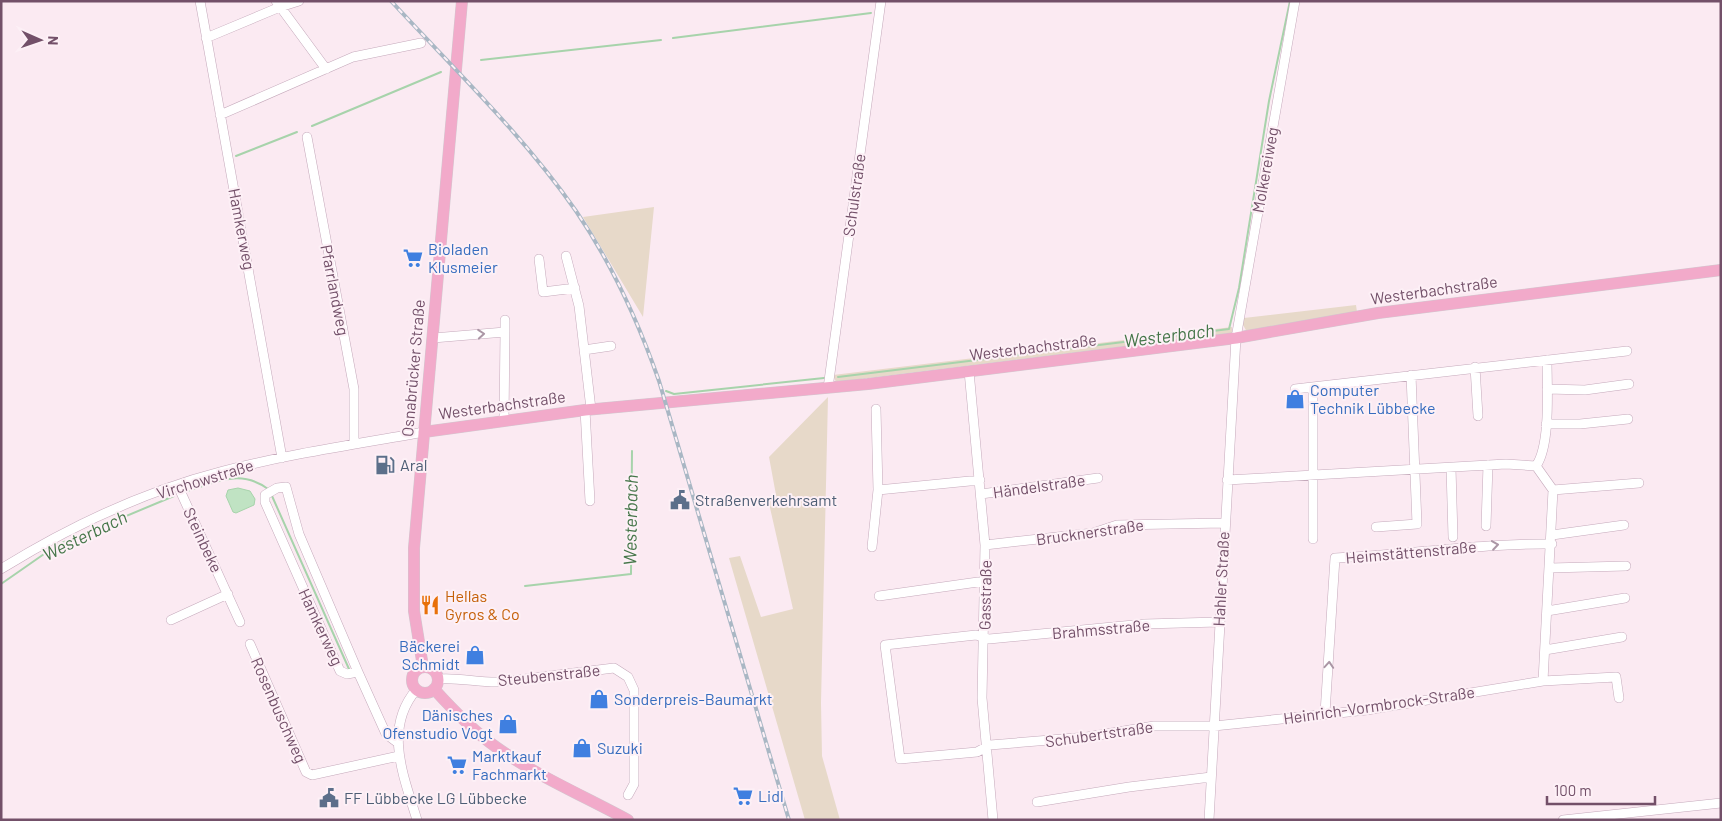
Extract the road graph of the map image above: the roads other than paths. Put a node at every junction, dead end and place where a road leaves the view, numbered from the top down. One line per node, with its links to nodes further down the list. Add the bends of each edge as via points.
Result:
1 (200, 1): 7 (street, Hamkerweg)
2 (299, 1): 6 (street)
3 (462, 1): 18 (main road, Osnabrücker Straße)
4 (881, 1): 29 (street, Schulstraße)
5 (1295, 1): 19 (street, Molkereiweg)
6 (278, 4): 7 (street); 9 (street)
7 (206, 38): 10 (street, Hamkerweg)
8 (421, 43): 9 (street, via 353,57)
9 (326, 69): 10 (street)
10 (220, 115): 40 (street, Hamkerweg)
11 (307, 137): 39 (street, Pfarrlandweg, via 354,389)
12 (566, 256): 15 (street)
13 (539, 259): 15 (street, via 544,292)
14 (1721, 270): 19 (main road, Westerbachstraße, via 1378,314)
15 (574, 288): 21 (street)
16 (505, 320): 17 (street)
17 (505, 332): 18 (street, one-way to 17); 36 (street)
18 (433, 338): 38 (main road, Osnabrücker Straße)
19 (1236, 338): 25 (main road, Westerbachstraße); 48 (street, Hahler Straße)
20 (611, 346): 21 (street)
21 (584, 350): 33 (street)
22 (1626, 351): 23 (street)
23 (1547, 360): 24 (street); 31 (street)
24 (1475, 367): 26 (street); 34 (street)
25 (969, 371): 29 (main road, Westerbachstraße); 47 (street, Gasstraße)
26 (1411, 375): 28 (street); 44 (street)
27 (1629, 384): 31 (street, via 1585,390)
28 (1313, 387): 30 (street); 45 (street)
29 (828, 388): 33 (main road, Westerbachstraße)
30 (1295, 389)
31 (1547, 389): 37 (street)
32 (876, 409): 51 (street)
33 (588, 410): 36 (main road, Westerbachstraße); 54 (street, Westerbachstraße)
34 (1478, 416)
35 (1628, 419): 37 (street)
36 (504, 420): 38 (main road, Westerbachstraße)
37 (1546, 424): 42 (street, via 1542,457)
38 (424, 432): 39 (street, Virchowstraße); 79 (main road, Osnabrücker Straße, via 413,594)
39 (354, 444): 40 (street, Virchowstraße)
40 (282, 458): 50 (street, Virchowstraße)
41 (1488, 465): 42 (street); 43 (street); 57 (street)
42 (1536, 466): 52 (street)
43 (1451, 468): 44 (street); 59 (street)
44 (1413, 471): 45 (street); 58 (street, via 1417,524)
45 (1312, 477): 48 (street); 60 (street)
46 (1098, 478): 53 (street, Händelstraße)
47 (980, 480): 51 (street); 53 (street, Gasstraße)
48 (1227, 480): 55 (street, Hahler Straße)
49 (1639, 483): 52 (street)
50 (178, 486): 65 (street, Virchowstraße, via 70,531); 68 (street, Steinbeke)
51 (878, 490): 63 (street)
52 (1553, 490): 61 (street)
53 (981, 494): 62 (street, Gasstraße)
54 (590, 501)
55 (1224, 523): 62 (street, Brucknerstraße, via 1117,525 1093,533); 74 (street, Hahler Straße)
56 (1624, 525): 61 (street)
57 (1486, 526)
58 (1376, 527)
59 (1453, 537)
60 (1313, 539)
61 (1552, 540): 66 (street); 85 (street, Heimstättenstraße, one-way to 61, via 1335,558)
62 (985, 545): 67 (street, Gasstraße)
63 (872, 547)
64 (1626, 566): 66 (street)
65 (1, 568)
66 (1550, 568): 71 (street)
67 (986, 581): 69 (street); 76 (street, Gasstraße)
68 (228, 594): 72 (street); 73 (street, Steinbeke)
69 (879, 596)
70 (1626, 598): 71 (street)
71 (1547, 611): 78 (street)
72 (171, 620)
73 (240, 622)
74 (1219, 622): 76 (street, Brahmsstraße, via 1144,624); 86 (street, Hahler Straße)
75 (1622, 637): 78 (street)
76 (984, 638): 88 (street, Gasstraße, via 982,698); 88 (street, Brahmsstraße, via 976,635 885,645 900,759 977,752)
77 (250, 644): 89 (street, Rosenbuschweg, via 306,772 312,774)
78 (1545, 650): 81 (street)
79 (422, 667): 82 (main road, via 433,669); 83 (main road, via 412,678)
80 (358, 672): 80 (street, Hamkerweg, via 347,674 340,671 268,510 265,495 277,488 286,487 299,534); 87 (street, Hamkerweg, via 386,734)
81 (1543, 681): 84 (street, Heinrich-Vormbrock-Straße, via 1616,677); 85 (street, Heinrich-Vormbrock-Straße)
82 (436, 684): 83 (main road, via 427,693); 91 (street, Steubenstraße, via 462,678 500,682 614,668 628,677 634,690 634,784); 96 (main road, via 464,720 496,747)
83 (416, 690): 87 (street, via 401,712)
84 (1619, 698)
85 (1325, 714): 86 (street, Heinrich-Vormbrock-Straße)
86 (1214, 726): 88 (street, Schubertstraße, via 1154,726); 90 (street, Hahler Straße)
87 (398, 743): 89 (street)
88 (985, 748): 97 (street, Gasstraße)
89 (399, 756): 95 (street)
90 (1211, 777): 92 (street); 98 (street, Hahler Straße)
91 (628, 795)
92 (1037, 802)
93 (1721, 803): 94 (street)
94 (1610, 817): 99 (street)
95 (417, 820)
96 (628, 820)
97 (993, 820)
98 (1209, 820)
99 (1563, 820)

